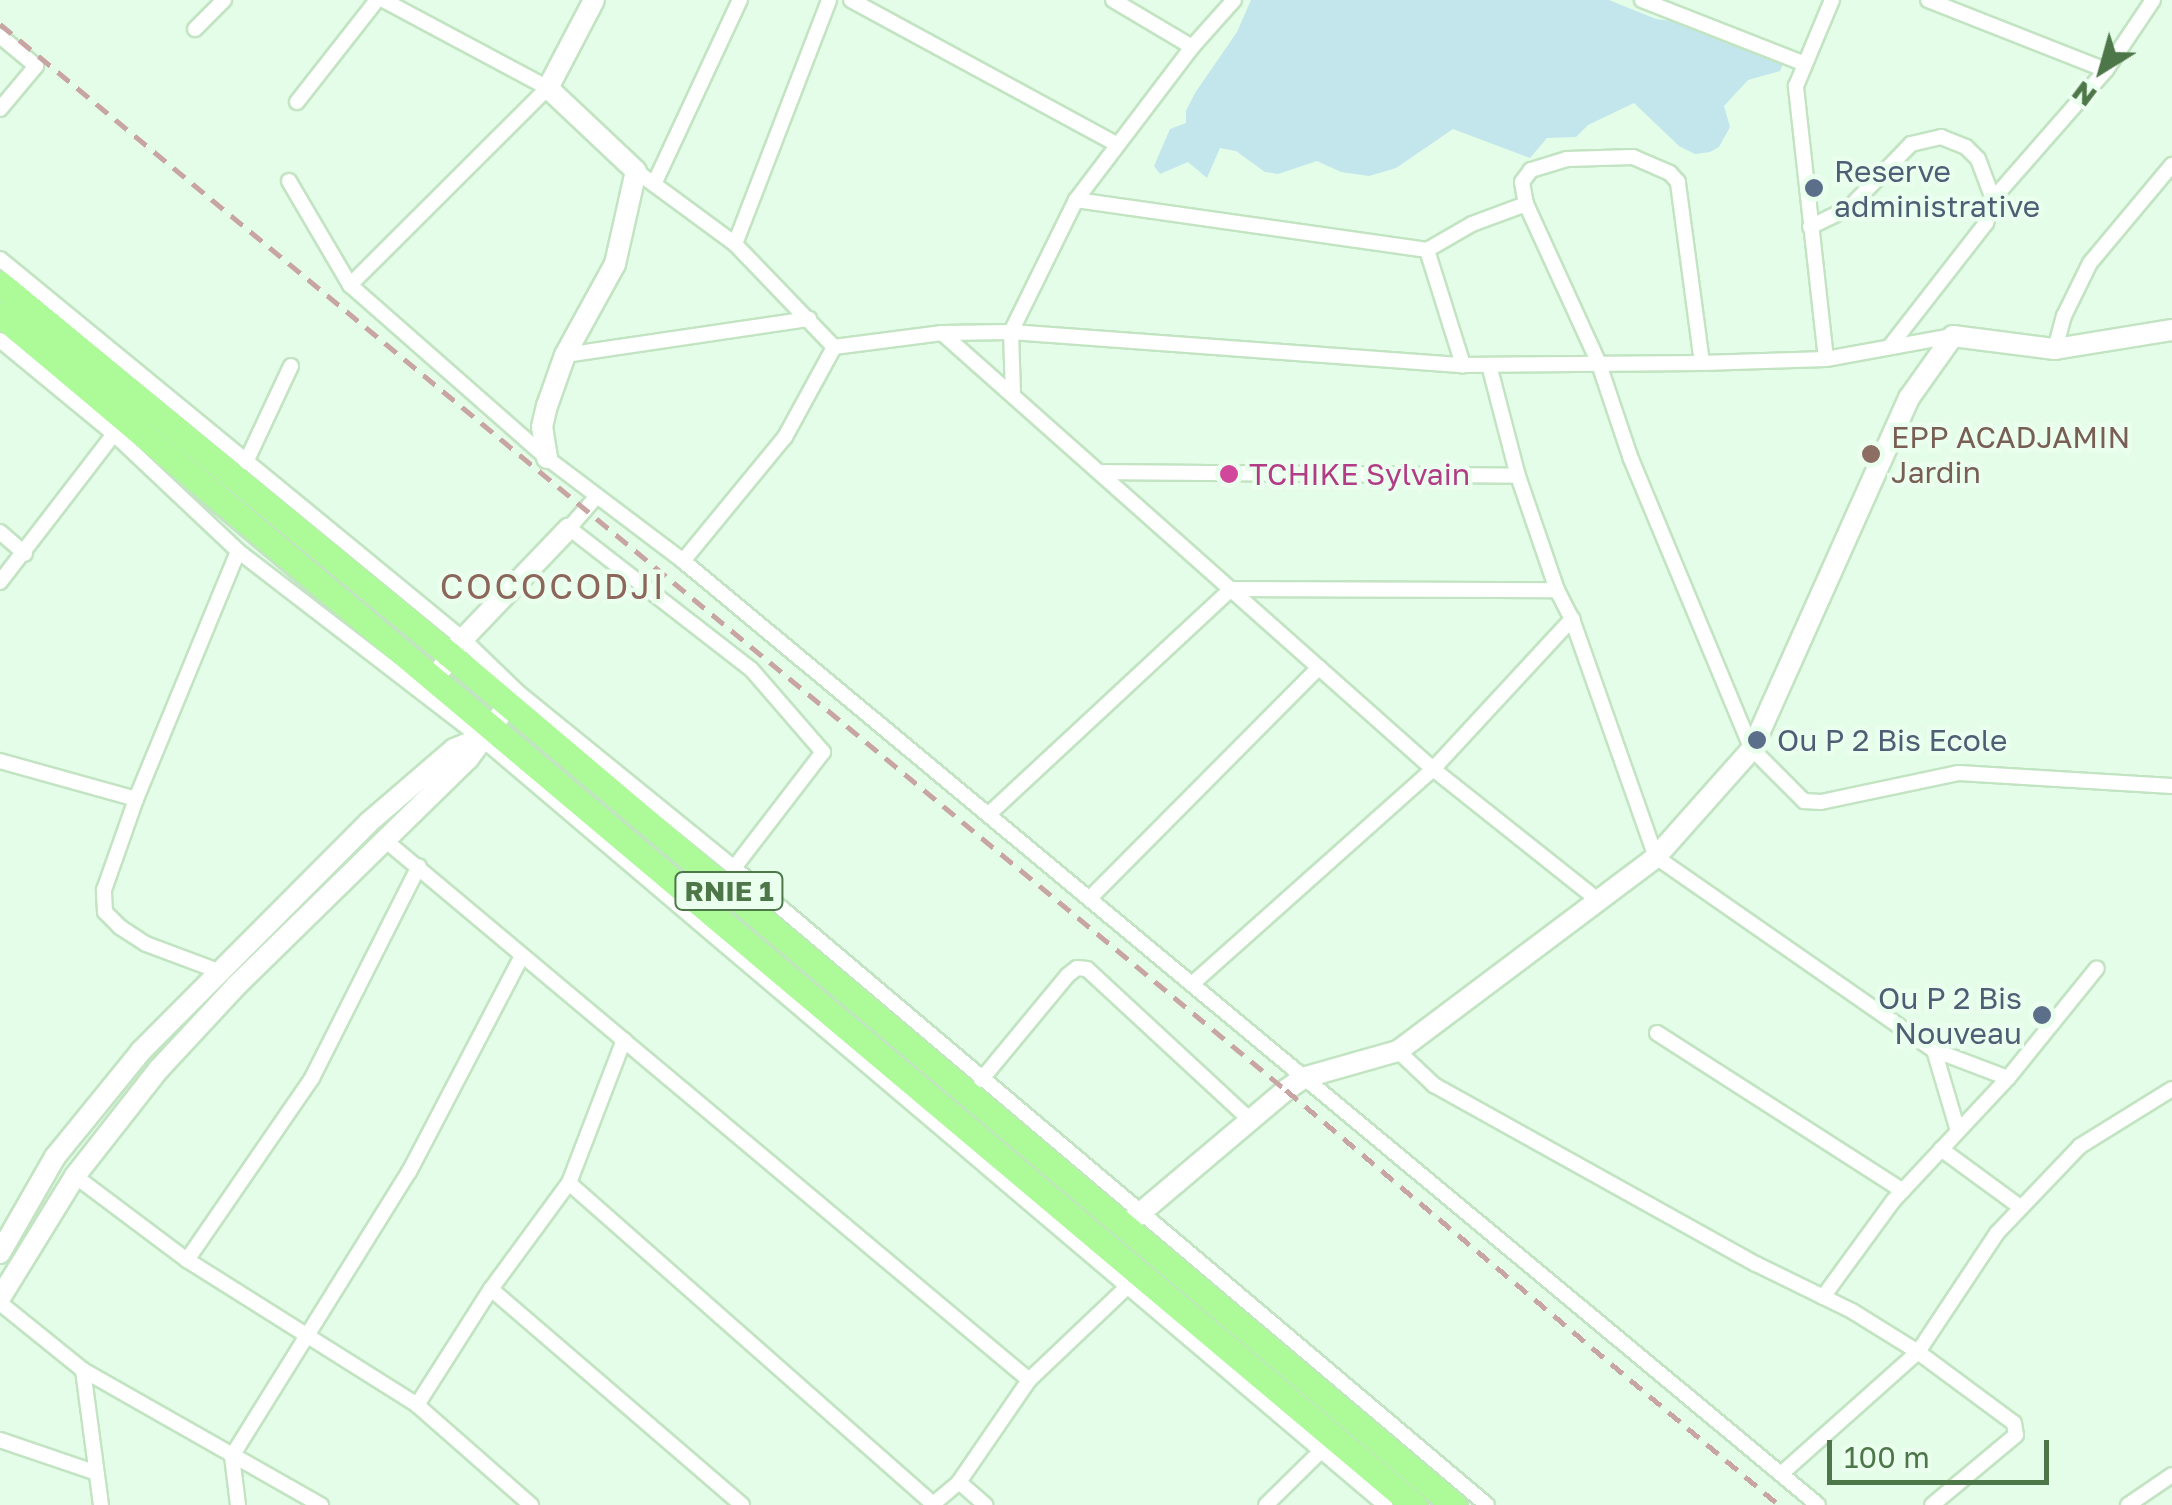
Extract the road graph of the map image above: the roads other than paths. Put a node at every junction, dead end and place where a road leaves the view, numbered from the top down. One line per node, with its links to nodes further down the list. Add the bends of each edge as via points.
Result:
1 (224, 0): 13 (street)
2 (380, 0): 18 (street); 19 (street)
3 (594, 0): 18 (street)
4 (740, 0): 23 (street)
5 (829, 0): 29 (street)
6 (851, 0): 21 (street)
7 (1113, 0): 15 (street)
8 (1234, 0): 15 (street)
9 (1642, 0): 16 (street)
10 (1832, 0): 16 (street)
11 (1928, 0): 17 (street)
12 (2153, 0): 17 (street)
13 (195, 28)
14 (0, 36): 20 (street, via 36,66)
15 (1192, 47): 21 (street)
16 (1803, 63): 28 (street, via 1796,111)
17 (2106, 70): 25 (street)
18 (548, 88): 23 (street); 33 (street)
19 (297, 102)
20 (0, 109)
21 (1116, 144): 26 (street)
22 (2172, 166): 43 (street, via 2090,263)
23 (646, 177): 29 (street); 44 (street, via 615,264)
24 (289, 181): 33 (street)
25 (1993, 199): 28 (street, via 1985,172 1966,147 1928,138 1911,144 1849,208); 41 (street, via 1968,252)
26 (1076, 200): 30 (street); 37 (street)
27 (1526, 204): 30 (street); 46 (street); 47 (street, via 1525,176 1568,159 1633,156 1670,173 1678,182)
28 (1810, 227): 45 (street)
29 (735, 244): 35 (street)
30 (1427, 250): 48 (street)
31 (0, 259): 54 (street)
32 (0, 284): 67 (highway, RNIE 1)
33 (350, 285): 53 (street)
34 (0, 314): 69 (highway, RNIE 1)
35 (809, 319): 42 (street); 44 (street)
36 (2172, 330): 43 (street)
37 (1011, 332): 38 (street); 48 (street); 51 (street)
38 (942, 333): 42 (street); 51 (street)
39 (1953, 336): 41 (street); 43 (street); 72 (street, via 1909,398)
40 (0, 340): 52 (street)
41 (1891, 345): 45 (street)
42 (834, 346): 62 (street, via 785,437)
43 (2055, 349)
44 (564, 355): 53 (street, via 542,427)
45 (1826, 359): 47 (street)
46 (1598, 361): 47 (street); 49 (street); 72 (street, via 1631,459)
47 (1702, 364)
48 (1463, 365): 49 (street)
49 (1489, 365): 56 (street)
50 (291, 366): 54 (street)
51 (1014, 395): 55 (street)
52 (114, 434): 60 (street); 61 (street)
53 (546, 458): 57 (street)
54 (246, 462): 67 (street)
55 (1100, 472): 56 (street); 64 (street)
56 (1518, 476): 65 (street)
57 (598, 496): 58 (street); 62 (street)
58 (569, 528): 67 (street); 81 (street, via 751,669 823,752)
59 (0, 532): 61 (street)
60 (238, 551): 71 (street); 76 (street)
61 (25, 554): 63 (street)
62 (683, 561): 77 (street)
63 (0, 582)
64 (1230, 588): 65 (street); 68 (street); 77 (street)
65 (1556, 590): 66 (street)
66 (1572, 618): 74 (street); 79 (street)
67 (457, 648): 69 (street); 70 (highway, RNIE 1)
68 (1318, 667): 74 (street); 82 (street)
69 (435, 678): 71 (highway, RNIE 1)
70 (514, 699): 71 (street); 81 (street); 103 (highway, RNIE 1)
71 (487, 732): 78 (street, via 468,760); 86 (street, via 454,749 368,823); 106 (street); 131 (highway, RNIE 1)
72 (1752, 749): 75 (street, via 1804,801 1959,772); 79 (street)
73 (0, 762): 76 (street)
74 (1433, 768): 83 (street); 87 (street)
75 (2172, 786)
76 (136, 799): 86 (street, via 104,890 105,912 146,944)
77 (989, 814): 82 (street)
78 (386, 841): 80 (street); 99 (street, via 236,986 159,1069)
79 (1656, 857): 83 (street); 90 (street)
80 (419, 866): 84 (street); 105 (street, via 312,1078)
81 (734, 868): 94 (street)
82 (1090, 898): 87 (street)
83 (1598, 901): 91 (street)
84 (522, 956): 89 (street); 110 (street, via 410,1172)
85 (2097, 968): 93 (street)
86 (221, 972): 104 (street, via 141,1051 55,1157)
87 (1193, 982): 92 (street)
88 (1657, 1033): 101 (street)
89 (624, 1040): 100 (street); 113 (street)
90 (1934, 1050): 93 (street); 97 (street)
91 (1398, 1051): 92 (street); 108 (street, via 1434,1085)
92 (1302, 1078): 96 (street); 119 (street)
93 (2008, 1078): 97 (street)
94 (981, 1080): 96 (street, via 1068,975 1087,969); 103 (street)
95 (2172, 1089): 102 (street, via 2091,1137)
96 (1249, 1119): 103 (street)
97 (1958, 1132): 98 (street)
98 (1941, 1149): 101 (street); 102 (street)
99 (75, 1176): 105 (street); 109 (street)
100 (568, 1183): 107 (street); 127 (street)
101 (1902, 1191): 108 (street)
102 (2020, 1206): 111 (street)
103 (1133, 1220): 132 (highway, RNIE 1); 133 (street)
104 (0, 1254)
105 (187, 1260): 110 (street)
106 (1130, 1285): 113 (street); 116 (street)
107 (491, 1288): 114 (street); 122 (street)
108 (1823, 1297): 111 (street)
109 (0, 1300): 112 (street)
110 (307, 1335): 114 (street); 117 (street)
111 (1918, 1352): 119 (street); 135 (street, via 2017,1428)
112 (83, 1370): 117 (street); 118 (street)
113 (1029, 1380): 121 (street)
114 (417, 1404): 126 (street)
115 (0, 1440): 118 (street)
116 (1322, 1450): 129 (street); 130 (street)
117 (232, 1456): 124 (street); 125 (street)
118 (97, 1473): 123 (street)
119 (1781, 1474): 134 (street)
120 (2172, 1474): 136 (street)
121 (960, 1482): 127 (street); 128 (street)
122 (732, 1502)
123 (101, 1505)
124 (238, 1505)
125 (321, 1505)
126 (532, 1505)
127 (933, 1505)
128 (985, 1505)
129 (1266, 1505)
130 (1385, 1505)
131 (1414, 1505)
132 (1454, 1505)
133 (1487, 1505)
134 (1818, 1505)
135 (1932, 1505)
136 (2128, 1505)

